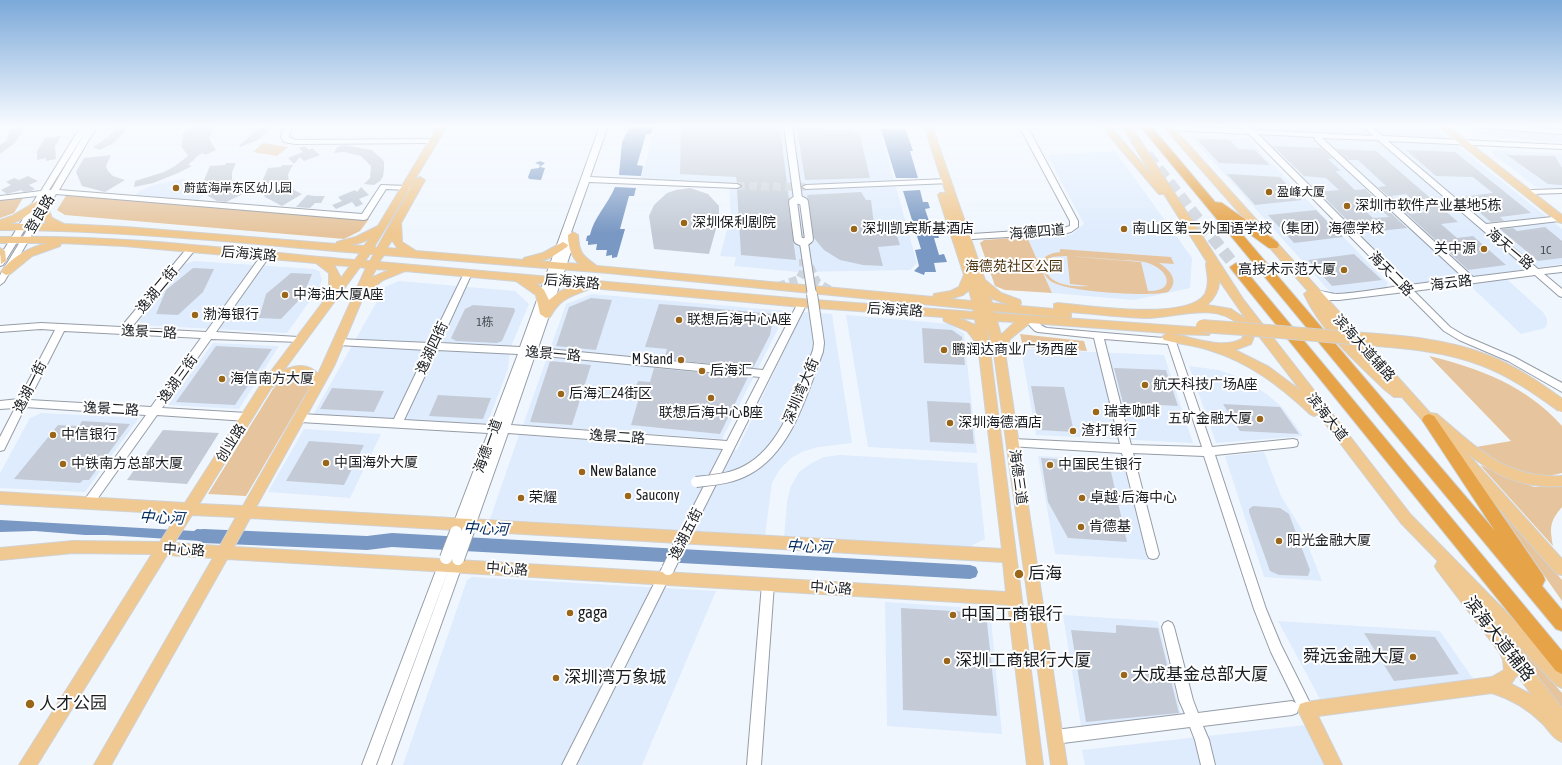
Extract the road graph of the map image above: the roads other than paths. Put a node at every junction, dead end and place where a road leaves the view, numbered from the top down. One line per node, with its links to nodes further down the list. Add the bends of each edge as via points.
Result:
1 (72, 161): 26 (street, 登良路)
2 (63, 162): 29 (street)
3 (424, 162): 24 (main road, 创业路)
4 (428, 162): 24 (main road, 创业路)
5 (593, 162): 20 (street, 海德一道)
6 (595, 162): 20 (street, 海德一道)
7 (793, 162): 129 (street, 深圳湾大街, bridge, via 798,199 804,202 809,239 804,243 819,347 796,408 768,455 756,465 733,476 715,481)
8 (935, 162): 21 (main road, 海德三道)
9 (938, 162): 21 (main road, 海德三道)
10 (1042, 162): 42 (street, 海德四道, via 1074,221 1074,226 1063,231)
11 (1135, 162): 32 (main road)
12 (1148, 162): 32 (main road, 滨海大道)
13 (1175, 162): 27 (highway)
14 (1199, 162): 47 (main road, 滨海大道辅路)
15 (1280, 162): 76 (street, 海天二路)
16 (1343, 162): 72 (street)
17 (1408, 162): 40 (street, 海天一路)
18 (1491, 162): 33 (main road)
19 (1492, 162): 28 (main road)
20 (588, 179): 22 (street); 41 (street, 海德一道); 46 (street, 海德一道)
21 (943, 181): 23 (street); 42 (main road, 海德三道)
22 (737, 186)
23 (806, 187)
24 (411, 188): 26 (street, via 384,187 364,217); 34 (main road, 创业路); 35 (main road, 创业路)
25 (1562, 191): 28 (street)
26 (54, 192): 29 (street); 31 (street, 登良路)
27 (1200, 192): 47 (highway); 148 (highway)
28 (1532, 192): 33 (main road)
29 (44, 193): 30 (street); 31 (street)
30 (0, 198)
31 (41, 206): 36 (main road); 38 (street, 登良路); 39 (main road, via 47,220)
32 (1178, 209): 54 (main road, 滨海大道)
33 (1561, 217): 40 (street)
34 (386, 220): 48 (main road, via 372,233 359,240); 50 (main road, 创业路)
35 (398, 220): 51 (main road, 创业路); 53 (main road, via 396,242 403,249)
36 (0, 224)
37 (0, 227): 38 (main road, 后海滨路)
38 (28, 227): 39 (main road, 后海滨路); 43 (street, 登良路)
39 (61, 227): 48 (main road, 后海滨路)
40 (1484, 227): 67 (street, 海天一路)
41 (573, 235): 60 (street, 海德一道); 64 (main road, via 574,249 579,260 589,266)
42 (962, 238): 70 (main road, 海德三道)
43 (20, 239): 44 (main road, 后海滨路); 45 (main road, 后海滨路); 55 (street); 65 (street, 登良路)
44 (0, 240)
45 (77, 240): 49 (main road, 后海滨路); 65 (main road, via 46,246 31,252 19,259)
46 (563, 245): 57 (main road, via 538,258); 60 (street, 海德一道)
47 (1272, 245): 75 (main road, 滨海大道辅路)
48 (320, 246): 50 (main road, 后海滨路)
49 (191, 249): 52 (main road, 后海滨路); 96 (street, 逸湖二街)
50 (366, 250): 51 (main road, 后海滨路); 58 (main road, 创业路)
51 (380, 251): 53 (main road, 后海滨路); 59 (main road, 创业路)
52 (266, 255): 56 (main road, 后海滨路); 97 (street, 逸湖三街)
53 (419, 255): 57 (main road, 后海滨路)
54 (1209, 257): 86 (main road, via 1214,277 1213,288 1202,302); 125 (main road, 滨海大道, via 1262,333)
55 (0, 258)
56 (309, 259): 58 (main road, 后海滨路); 80 (main road, via 323,263 335,271 336,282)
57 (507, 262): 60 (main road, 后海滨路)
58 (358, 263): 59 (main road, 后海滨路); 80 (main road, 创业路)
59 (372, 264): 62 (main road, 后海滨路); 84 (main road, 创业路)
60 (559, 266): 64 (main road, 后海滨路); 71 (street, 海德一道)
61 (1236, 267): 151 (highway, 滨海大道)
62 (418, 268): 66 (main road, 后海滨路); 84 (main road, via 391,272 378,278 367,286)
63 (1562, 269): 67 (street, 海云路)
64 (608, 270): 81 (main road, 后海滨路)
65 (6, 272): 73 (street, 登良路)
66 (468, 273): 69 (main road, 后海滨路); 103 (street, 逸湖四街)
67 (1540, 274): 68 (street, 海云路); 72 (street, 海云路); 76 (street, 海云路); 78 (street, 海天一路)
68 (1562, 274)
69 (511, 276): 71 (main road, 后海滨路); 79 (main road, via 536,287)
70 (975, 278): 81 (main road, via 961,292); 83 (main road, via 1002,299); 88 (main road, 海德三道)
71 (554, 280): 74 (main road, 后海滨路); 79 (street, 海德一道); 90 (street, 海德一道)
72 (1472, 281): 76 (street, 海云路)
73 (0, 282)
74 (598, 284): 82 (main road, 后海滨路); 90 (main road, via 568,291 549,306)
75 (1308, 284): 77 (main road, 滨海大道辅路); 117 (main road, via 1310,298 1356,354 1385,384)
76 (1408, 291): 77 (street, 海云路, via 1339,296); 87 (street, 海云路, via 1340,301); 107 (street, 海天二路, via 1452,332 1511,359)
77 (1316, 293): 87 (main road, 滨海大道辅路)
78 (1562, 294)
79 (544, 297): 90 (main road); 104 (street, 海德一道)
80 (330, 299): 99 (main road, 创业路)
81 (923, 299): 88 (main road, 后海滨路)
82 (802, 303): 89 (main road, 后海滨路); 106 (street, 逸湖五街)
83 (1031, 305): 85 (main road); 86 (main road, via 1158,315)
84 (353, 306): 100 (main road, 创业路)
85 (1008, 308): 88 (main road, 后海滨路); 92 (main road, 后海滨路)
86 (1188, 310): 102 (main road, via 1224,310 1240,319 1247,327 1249,336 1243,345)
87 (1331, 310): 110 (main road, 滨海大道辅路)
88 (985, 311): 89 (main road, 后海滨路); 91 (main road, 后海滨路); 101 (main road, 海德三道); 105 (main road, 海德三道)
89 (932, 313): 101 (main road, via 971,328)
90 (546, 314): 104 (street, 海德一道)
91 (1028, 319): 92 (main road, 后海滨路); 98 (street, via 1042,330); 102 (main road, via 1050,326 1159,336); 105 (main road, via 1006,335 1001,344)
92 (1143, 324): 95 (main road)
93 (61, 327): 94 (street, 逸景一路, via 27,326); 96 (street, 逸景一路); 111 (street, 逸湖一街)
94 (0, 329)
95 (1203, 329): 113 (main road, bridge, via 1406,342 1452,349 1503,368 1530,382); 115 (main road, via 1452,356 1489,368 1513,380 1537,394)
96 (124, 330): 97 (street, 逸景一路)
97 (209, 335): 99 (street, 逸景一路); 114 (street, 逸湖三街)
98 (1098, 335): 126 (street); 127 (street, via 1172,341)
99 (298, 340): 108 (main road, 创业路)
100 (338, 342): 103 (street, 逸景一路); 109 (main road, 创业路)
101 (984, 345): 141 (main road, 海德三道)
102 (1210, 345): 125 (main road, via 1244,358 1278,379)
103 (433, 347): 104 (street, 逸景一路); 119 (street, 逸湖四街)
104 (528, 351): 106 (street, 逸景一路); 120 (street, 海德一道)
105 (1000, 354): 121 (main road, 海德三道)
106 (766, 374): 123 (street, 逸湖五街)
107 (1562, 388)
108 (264, 390): 109 (main road, via 286,374 300,370 313,376); 116 (main road, 创业路)
109 (315, 391): 118 (main road, 创业路)
110 (1405, 393): 117 (main road, 滨海大道辅路); 128 (main road, via 1467,447 1493,465 1527,478 1548,482)
111 (22, 404): 112 (street, 逸景二路); 114 (street, 逸景二路); 124 (street, 逸湖一街)
112 (0, 406)
113 (1562, 406)
114 (154, 412): 116 (street, 逸景二路); 131 (street, 逸湖三街)
115 (1562, 416)
116 (247, 417): 132 (main road, 创业路)
117 (1426, 417): 143 (main road, 滨海大道辅路); 147 (highway)
118 (300, 418): 119 (street, 逸景二路); 133 (main road, 创业路)
119 (397, 424): 120 (street, 逸景二路)
120 (499, 429): 123 (street, 逸景二路); 135 (street, 海德一道)
121 (1013, 443): 126 (street); 158 (main road, 海德三道)
122 (1292, 443): 127 (street)
123 (730, 445): 136 (street, 逸湖五街)
124 (0, 447)
125 (1350, 447): 134 (main road, 滨海大道)
126 (1126, 449): 127 (street); 140 (street)
127 (1208, 452): 154 (street, via 1267,628)
128 (1562, 481)
129 (696, 482)
130 (0, 498): 131 (main road)
131 (89, 502): 132 (main road)
132 (187, 513): 133 (main road); 137 (main road, 创业路)
133 (244, 516): 135 (main road); 138 (main road, 创业路)
134 (1406, 520): 150 (main road, 滨海大道辅路); 152 (main road, 滨海大道)
135 (464, 528): 136 (main road); 142 (street, 海德一道, bridge)
136 (683, 538): 141 (main road); 144 (street, 逸湖五街, bridge)
137 (166, 547): 138 (main road, 中心路); 139 (main road, 中心路, via 73,547); 159 (main road, 创业路)
138 (225, 550): 142 (main road, 中心路); 160 (main road, 创业路)
139 (0, 554)
140 (1153, 554)
141 (1010, 556): 146 (main road, 海德三道)
142 (451, 562): 144 (main road, 中心路); 161 (street, 海德一道); 162 (street, 海德一道)
143 (1562, 569)
144 (666, 573): 145 (main road, 中心路); 163 (street, 逸湖五街)
145 (768, 584): 146 (main road, 中心路); 164 (street)
146 (1015, 599): 165 (main road, 海德三道)
147 (1562, 617)
148 (1562, 623)
149 (1168, 627): 155 (street, via 1186,700)
150 (1505, 647): 153 (main road, via 1512,661 1511,674 1507,679); 156 (main road, 滨海大道辅路)
151 (1562, 665)
152 (1562, 680)
153 (1492, 685): 154 (main road); 157 (main road, via 1519,695 1534,704)
154 (1299, 709): 155 (street); 168 (main road)
155 (1194, 720): 158 (street); 167 (street)
156 (1562, 721)
157 (1562, 734)
158 (1055, 737): 166 (main road, 海德三道)
159 (27, 765)
160 (102, 765)
161 (369, 765)
162 (384, 765)
163 (569, 765)
164 (754, 765)
165 (1035, 765)
166 (1059, 765)
167 (1208, 765)
168 (1334, 765)

